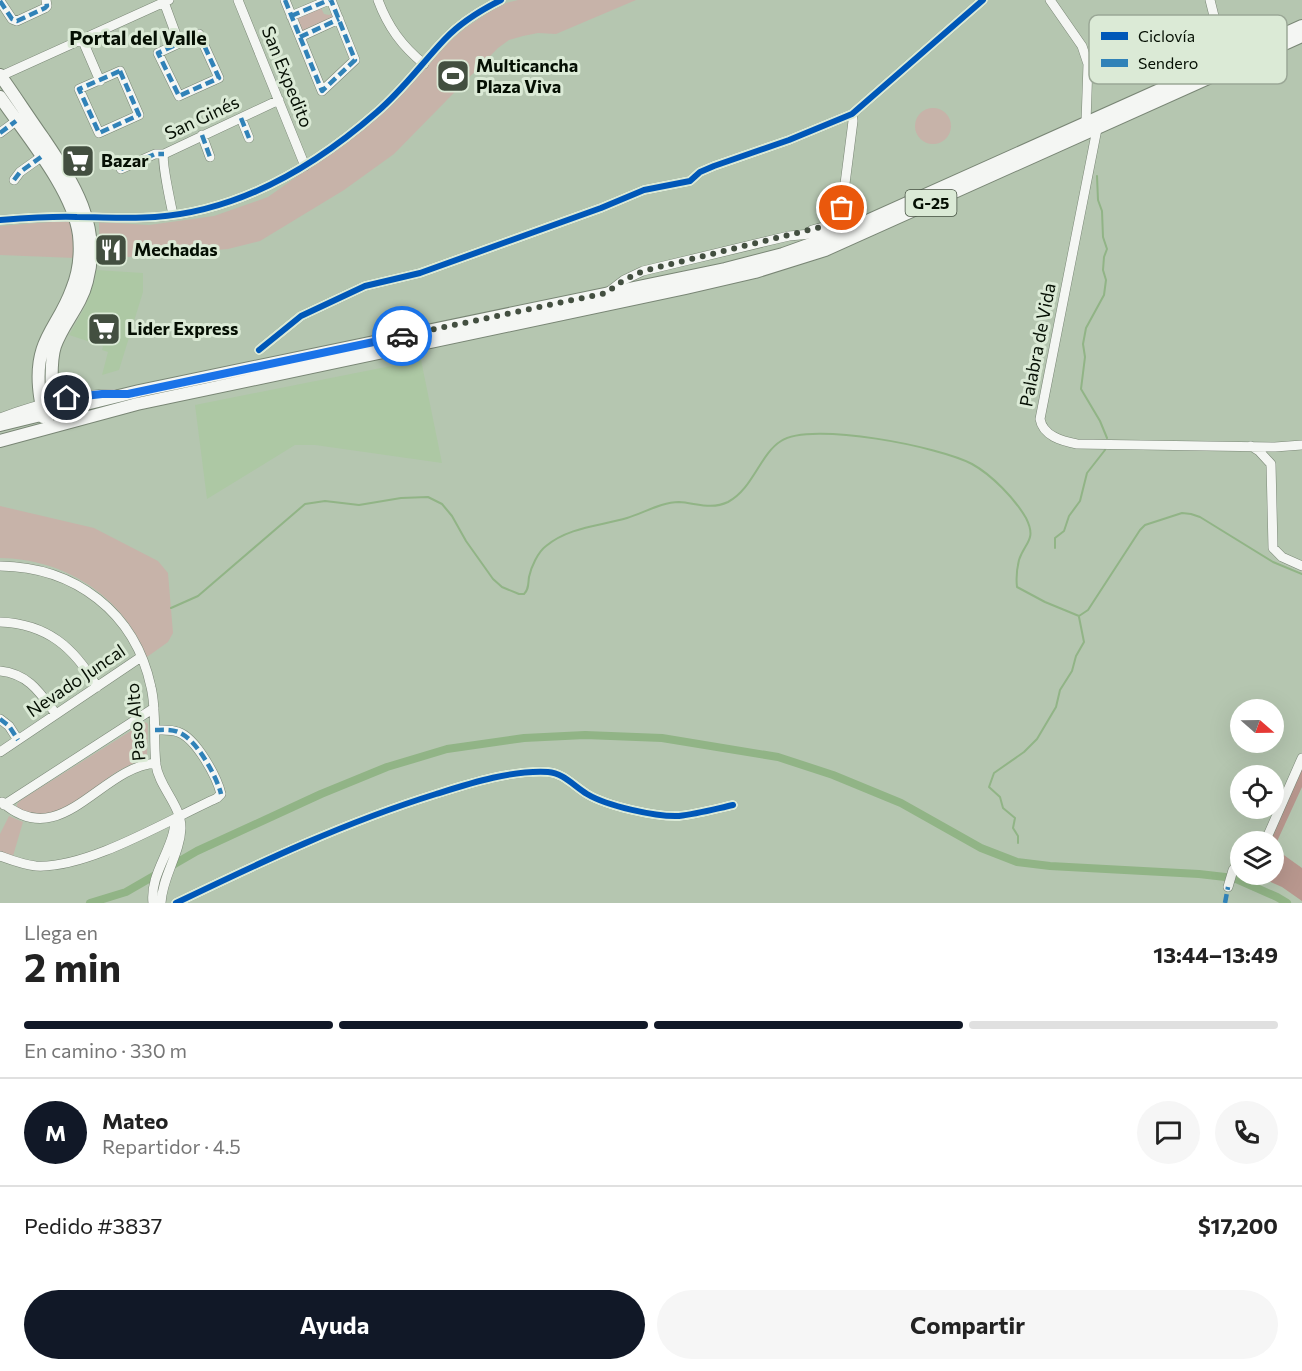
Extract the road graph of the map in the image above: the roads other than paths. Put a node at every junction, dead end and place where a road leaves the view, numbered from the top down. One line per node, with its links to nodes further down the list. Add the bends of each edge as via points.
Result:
1 (46, 0): 10 (street, via 45,8 17,21)
2 (238, 0): 30 (street, San Expedito)
3 (285, 0): 13 (street)
4 (330, 0): 13 (street); 14 (street)
5 (378, 0): 22 (street, via 399,40)
6 (501, 0): 22 (street, via 456,29)
7 (983, 0): 31 (street)
8 (1050, 0): 24 (street, via 1082,46)
9 (1210, 0): 12 (street)
10 (0, 1)
11 (166, 1): 19 (street); 21 (street)
12 (1214, 15)
13 (291, 16): 18 (street)
14 (339, 19): 18 (street); 18 (street, via 355,60 322,91)
15 (1302, 26): 16 (main road, G-25)
16 (1287, 33)
17 (1302, 36): 20 (main road, G-25)
18 (300, 37)
19 (82, 39): 23 (street); 25 (street)
20 (1287, 42)
21 (179, 43): 21 (street, via 199,34 219,78 179,96 158,53)
22 (424, 64): 41 (street, via 377,112)
23 (0, 76): 45 (main road, via 66,171 82,202)
24 (1089, 80)
25 (100, 81): 25 (street, via 79,89 99,133 139,116 120,71)
26 (1089, 84): 34 (street)
27 (1177, 84): 34 (main road, G-25)
28 (1190, 84): 34 (main road, G-25)
29 (0, 97): 33 (main road)
30 (279, 100): 32 (street, San Ginés); 41 (street, San Expedito)
31 (852, 114): 48 (street, via 838,220); 50 (street, via 714,166 690,181 644,190 420,273 357,290 302,316)
32 (241, 118): 36 (street, San Ginés); 37 (street)
33 (16, 121): 35 (street); 39 (main road)
34 (1092, 126): 47 (main road, G-25); 54 (main road, G-25, via 825,250 755,272 137,404); 58 (street, Palabra de Vida, via 1041,424 1057,438 1077,444)
35 (0, 134)
36 (202, 135): 38 (street, San Ginés); 40 (street)
37 (249, 138)
38 (164, 154): 42 (street); 44 (street, San Ginés)
39 (41, 157): 43 (street); 45 (main road)
40 (210, 157)
41 (305, 166): 44 (street, via 242,198)
42 (121, 169)
43 (14, 180)
44 (172, 215): 45 (street)
45 (81, 217): 46 (street); 51 (main road, via 77,273 69,299 44,345)
46 (0, 220)
47 (836, 235): 48 (street); 49 (main road, G-25, via 755,262)
48 (789, 236): 49 (street, via 643,271)
49 (606, 293): 51 (main road, G-25, via 128,394)
50 (259, 350)
51 (46, 406): 52 (street); 53 (main road, G-25); 54 (main road); 55 (main road, via 36,422)
52 (0, 418)
53 (0, 425)
54 (58, 426): 56 (main road, G-25)
55 (0, 432)
56 (0, 441)
57 (1302, 445): 59 (street, Palabra de Vida)
58 (1251, 446): 59 (street, Palabra de Vida); 60 (street)
59 (1275, 447): 60 (street)
60 (1271, 464): 62 (street, via 1273,548)
61 (0, 566): 64 (street, Paso Alto, via 35,569 72,581 116,615)
62 (1302, 566)
63 (0, 621): 66 (street, via 31,626 63,643)
64 (141, 657): 66 (street, Nevado Juncal); 67 (street, Paso Alto)
65 (0, 671): 68 (street, via 23,676 33,683)
66 (97, 687): 68 (street, Nevado Juncal)
67 (154, 708): 70 (street, Paso Alto); 75 (street)
68 (56, 714): 71 (street, Nevado Juncal)
69 (0, 719): 71 (street)
70 (155, 730): 74 (street, Paso Alto); 77 (street, via 180,732 189,738 221,794)
71 (18, 740): 72 (street, Nevado Juncal)
72 (0, 752)
73 (1302, 758): 79 (street)
74 (156, 763): 75 (street, via 129,770 61,815 35,818); 77 (street, Paso Alto, via 159,781)
75 (2, 802)
76 (733, 805): 86 (street, via 676,816 602,801 549,772 510,775 380,812)
77 (178, 815): 78 (street); 80 (street); 85 (street, via 180,835 162,888)
78 (158, 825): 80 (street, via 168,830); 81 (street, via 72,861 34,866)
79 (1270, 831)
80 (168, 843): 84 (street)
81 (0, 856)
82 (1230, 880): 83 (street)
83 (1228, 887)
84 (152, 899)
85 (161, 903)
86 (176, 903)

